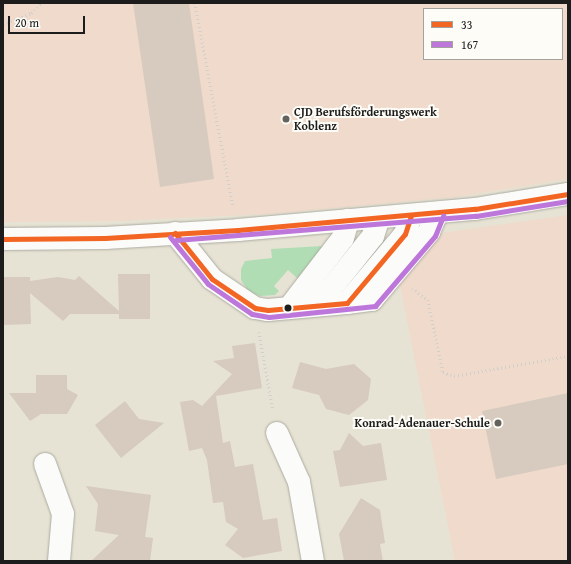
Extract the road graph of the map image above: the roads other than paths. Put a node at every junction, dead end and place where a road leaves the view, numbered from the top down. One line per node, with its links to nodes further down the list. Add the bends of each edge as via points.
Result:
1 (568, 194): 2 (street, via 475,209)
2 (437, 212): 3 (street); 8 (street, via 429,232 372,300)
3 (411, 215): 4 (street); 8 (street, via 405,234)
4 (379, 218): 5 (street); 9 (street, via 373,236)
5 (348, 220): 6 (street); 10 (street, via 343,238)
6 (175, 233): 7 (street, via 105,238); 10 (street, via 212,279 255,308)
7 (3, 239)
8 (347, 303): 9 (street)
9 (318, 306): 10 (street)
10 (289, 308)
11 (277, 433): 14 (street, via 299,482)
12 (45, 464): 13 (street, via 63,514)
13 (58, 561)
14 (313, 561)

